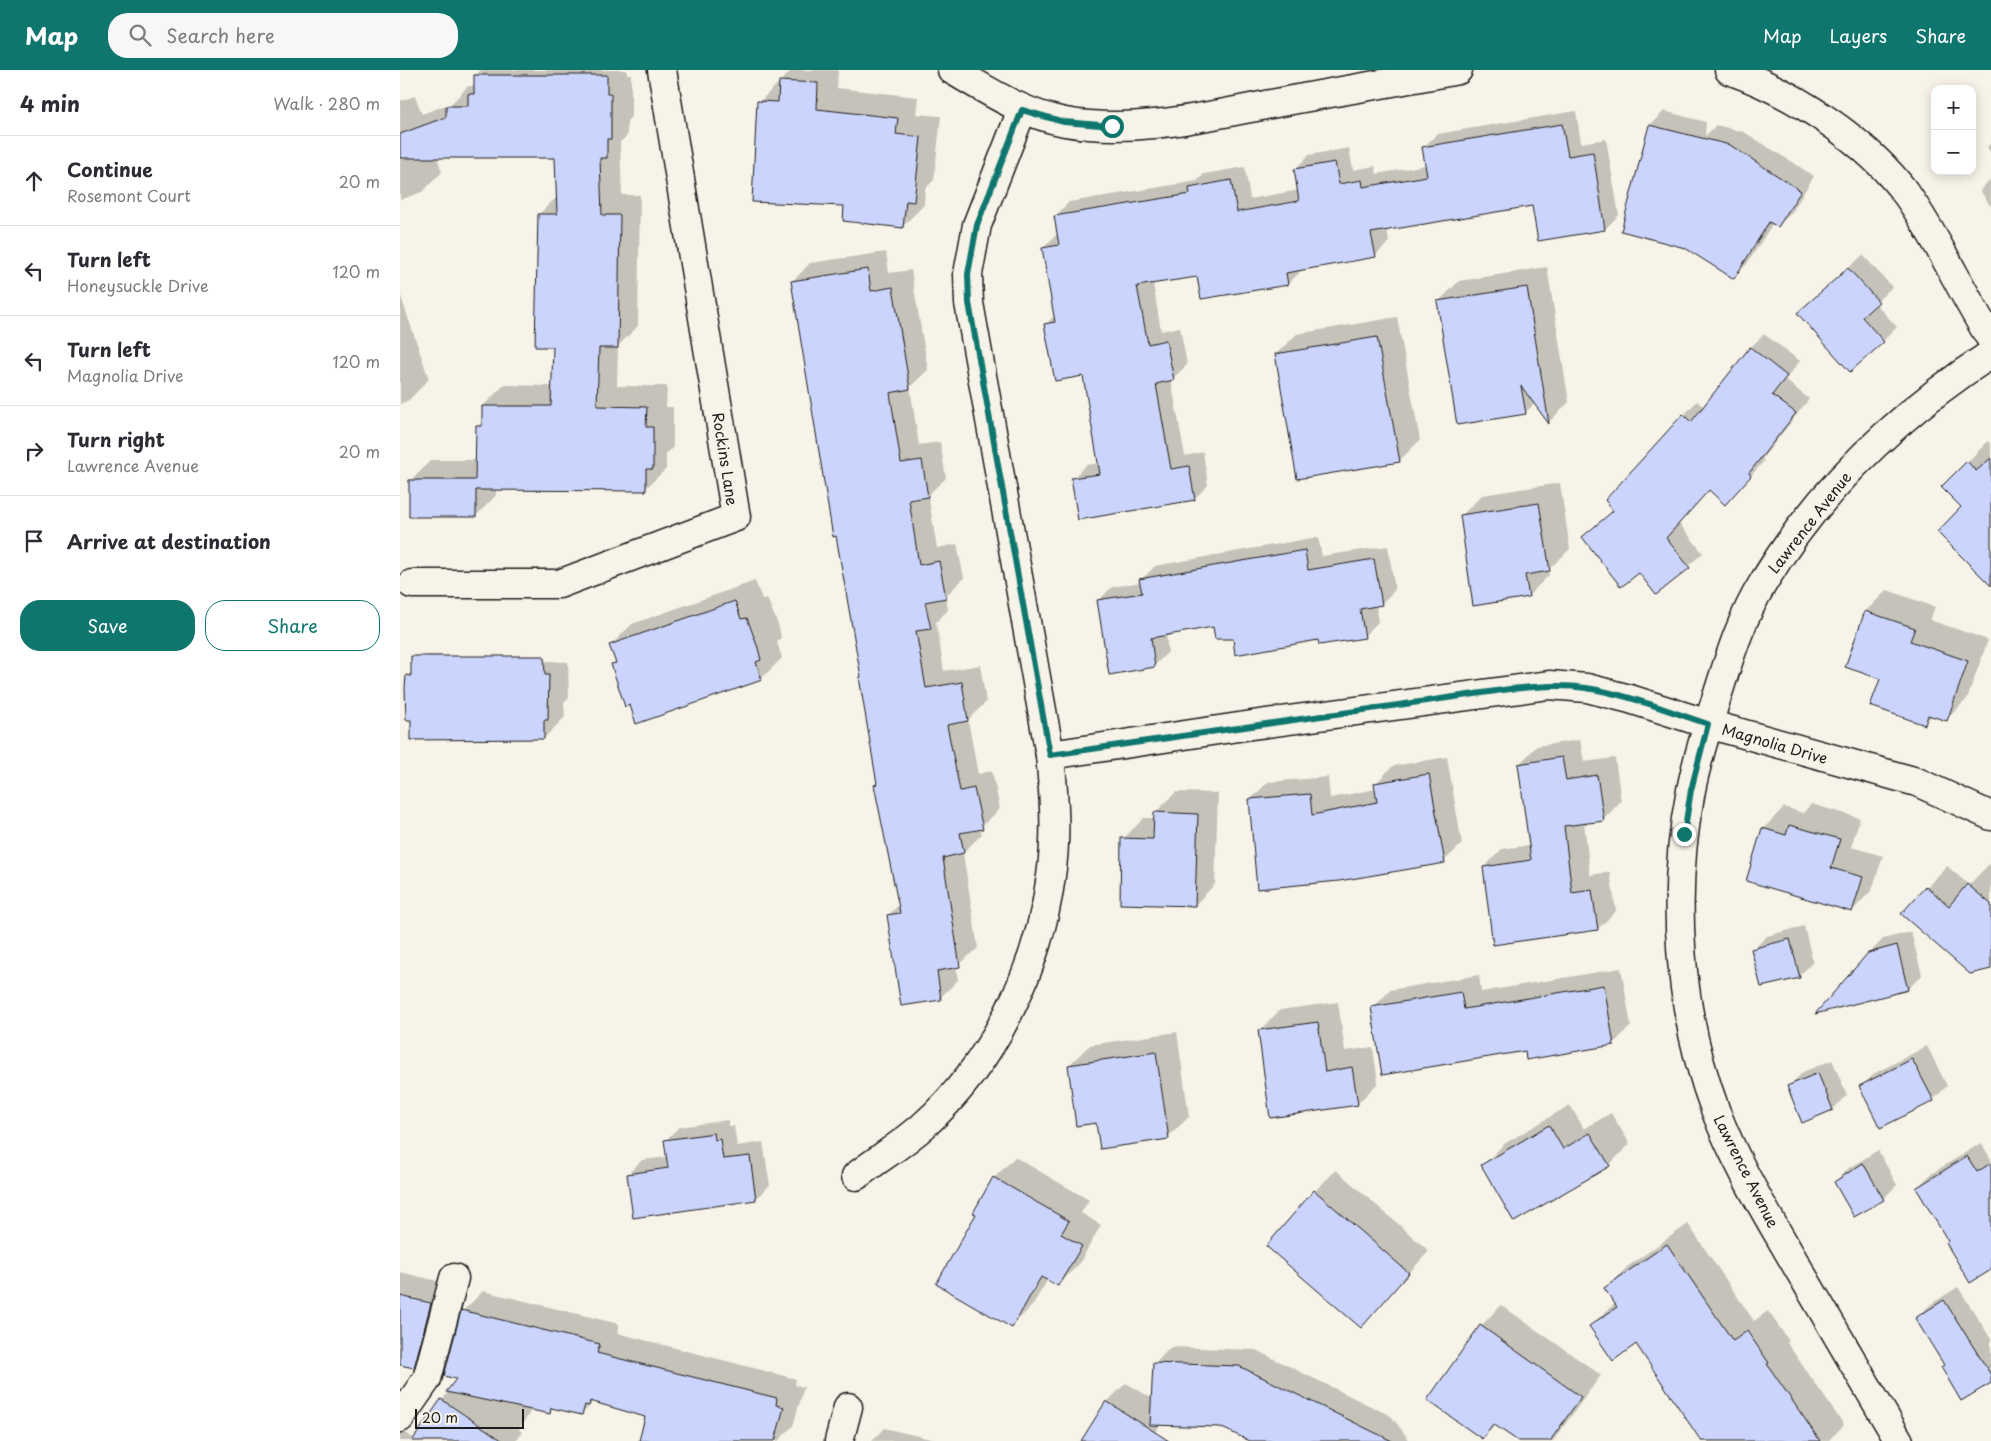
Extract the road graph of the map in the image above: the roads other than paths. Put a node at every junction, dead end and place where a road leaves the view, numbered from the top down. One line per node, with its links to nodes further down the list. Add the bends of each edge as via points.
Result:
1 (662, 70): 8 (street, Rockins Lane, via 736,517 559,584)
2 (952, 70): 5 (street)
3 (1458, 70): 5 (street, via 1157,124 1112,126 1064,122)
4 (1729, 70): 6 (street, via 1789,98 1824,120 1854,141 1892,177 1925,222)
5 (1022, 110): 10 (street, via 977,225 969,266 969,303)
6 (1991, 338)
7 (1991, 354): 9 (street, Lawrence Avenue, via 1903,417 1832,488 1794,537 1761,585 1738,636)
8 (412, 584)
9 (1708, 724): 10 (street, Magnolia Drive, via 1586,688 1549,685); 11 (street, Magnolia Drive, via 1917,782); 17 (street, Lawrence Avenue, via 1691,790 1680,874 1682,952 1693,1032 1716,1111 1750,1182)
10 (1050, 755): 12 (street, via 1055,800 1051,876 1035,947 1021,986 980,1059 955,1093 923,1126)
11 (1991, 816)
12 (856, 1176)
13 (454, 1278): 15 (street, via 427,1379)
14 (848, 1406): 16 (street)
15 (400, 1418)
16 (838, 1441)
17 (1899, 1441)

